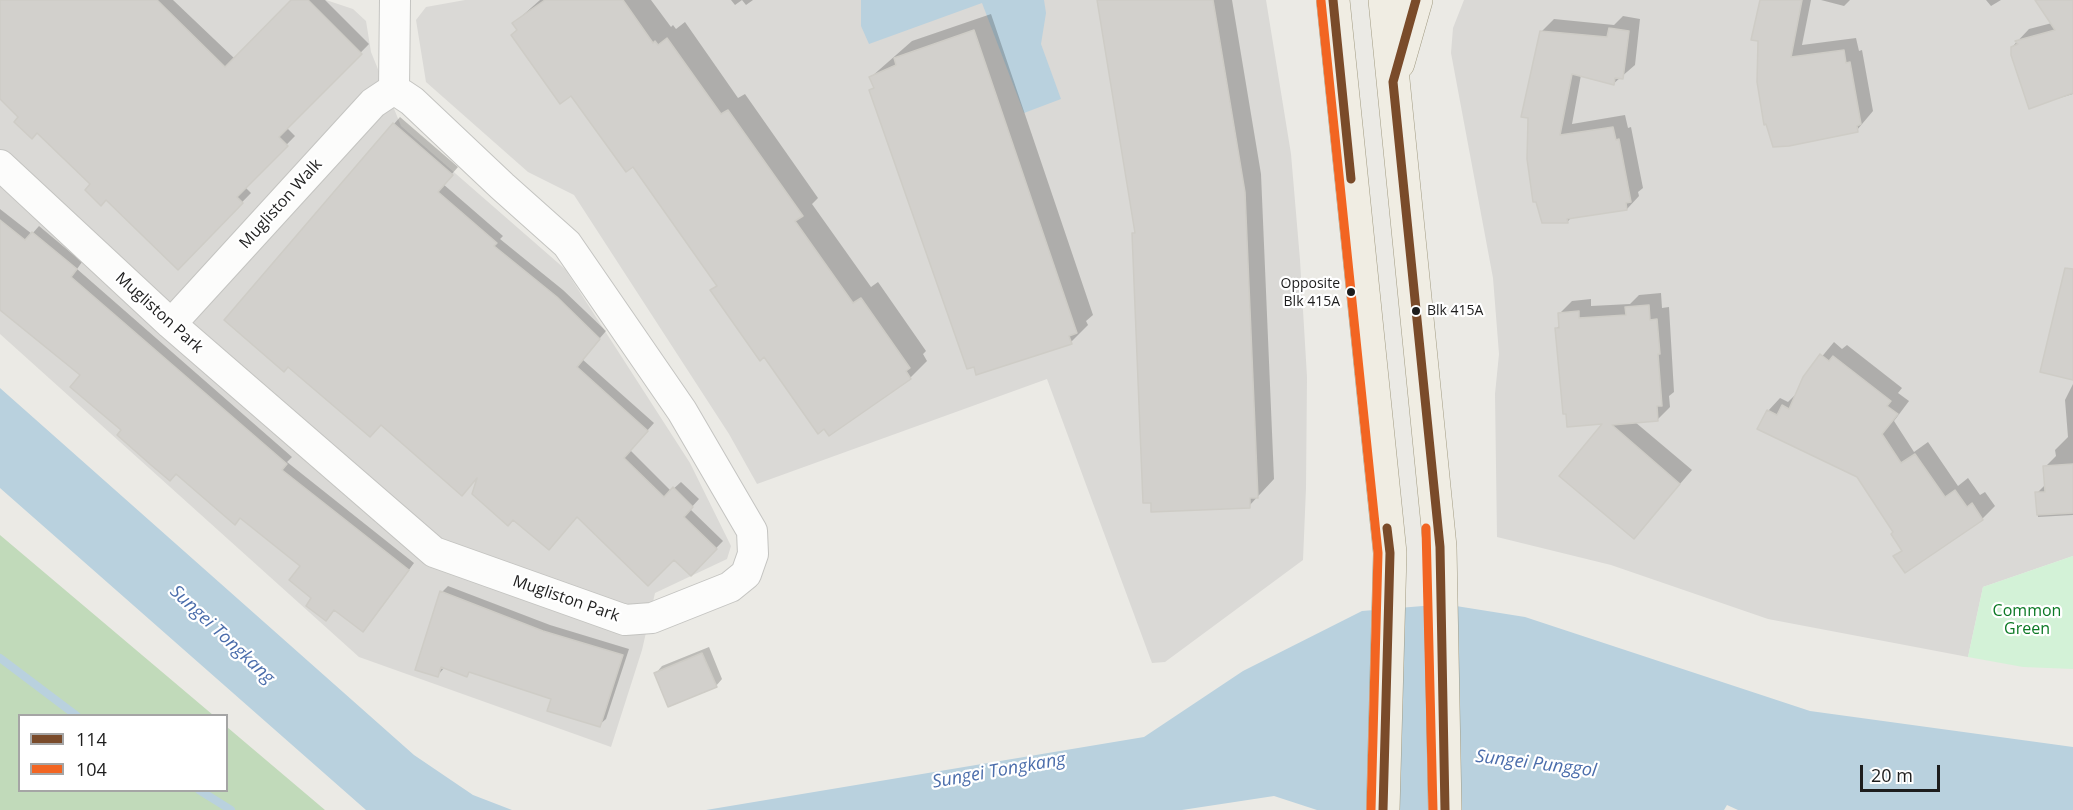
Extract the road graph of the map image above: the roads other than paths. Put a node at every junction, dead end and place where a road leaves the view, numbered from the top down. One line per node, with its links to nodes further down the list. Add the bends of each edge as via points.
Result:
1 (395, 0): 6 (street)
2 (1333, 0): 9 (main road, via 1390,553)
3 (1385, 0): 5 (main road)
4 (1416, 0): 5 (main road)
5 (1393, 82): 10 (main road, via 1440,547)
6 (394, 88): 8 (street, Mugliston Walk, via 373,103); 8 (street, Mugliston Park, via 412,100 567,244 682,411 752,531 753,554 746,574 730,587 652,618 625,620 434,552)
7 (0, 165): 8 (street, Mugliston Park)
8 (171, 324)
9 (1383, 810)
10 (1445, 810)

